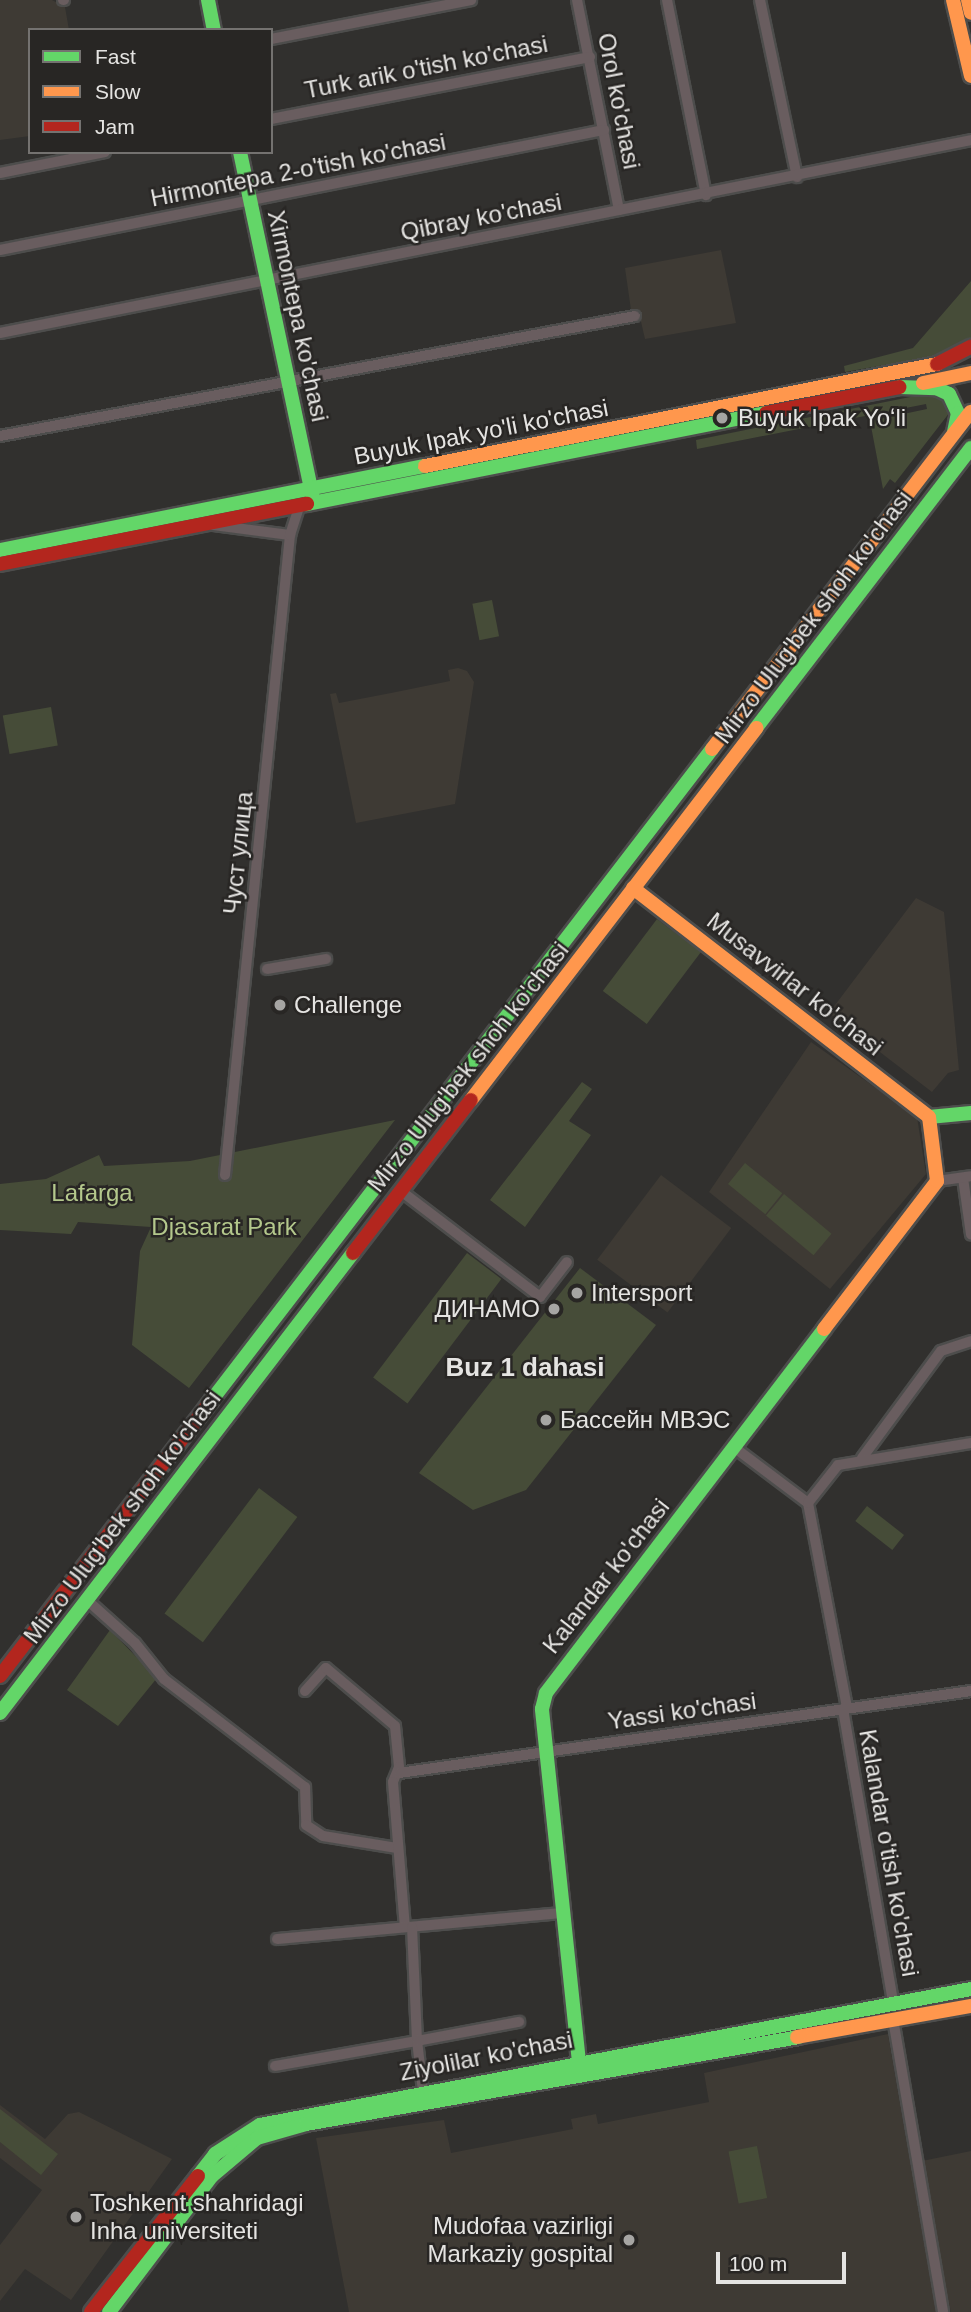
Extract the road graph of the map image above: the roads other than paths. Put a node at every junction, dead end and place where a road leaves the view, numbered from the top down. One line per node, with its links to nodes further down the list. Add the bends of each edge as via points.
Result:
1 (208, 0): 7 (main road)
2 (471, 0): 8 (street)
3 (577, 0): 9 (street, Orol ko'chasi)
4 (667, 0): 18 (street)
5 (760, 0): 17 (street)
6 (965, 7): 10 (main road)
7 (214, 28)
8 (273, 39)
9 (590, 57): 11 (street, Turk arik o'tish ko'chasi); 12 (street, Orol ko'chasi)
10 (971, 76)
11 (273, 119)
12 (604, 130): 19 (street, Hirmontepa 2-o'tish ko'chasi); 20 (street, Orol ko'chasi)
13 (971, 140): 17 (street, Qibray ko'chasi)
14 (95, 154): 16 (street)
15 (240, 154): 19 (main road, Xirmontepa ko'chasi)
16 (0, 173)
17 (799, 176): 18 (street, Qibray ko'chasi)
18 (706, 195): 20 (street, Qibray ko'chasi)
19 (250, 202): 21 (street, Hirmontepa 2-o'tish ko'chasi); 22 (main road, Xirmontepa ko'chasi)
20 (619, 210): 22 (street, Qibray ko'chasi)
21 (0, 250)
22 (267, 282): 24 (street, Qibray ko'chasi); 29 (main road, Xirmontepa ko'chasi)
23 (635, 316): 29 (street)
24 (0, 333)
25 (971, 347): 27 (main road)
26 (971, 357): 27 (main road, Buyuk Ipak yo'li ko'chasi)
27 (937, 364): 31 (main road, Buyuk Ipak yo'li ko'chasi)
28 (971, 373): 30 (main road)
29 (288, 379): 34 (street); 38 (main road, Xirmontepa ko'chasi)
30 (900, 387): 33 (main road); 35 (main road, via 939,388 952,397 958,413)
31 (724, 407): 33 (main road, via 730,415); 38 (main road, Buyuk Ipak yo'li ko'chasi)
32 (971, 412): 35 (main road, Mirzo Ulug'bek shoh ko'chasi)
33 (722, 422): 38 (main road, Buyuk Ipak yo'li ko'chasi)
34 (0, 436)
35 (952, 436): 45 (main road, Mirzo Ulug'bek shoh ko'chasi)
36 (971, 448): 40 (main road, Mirzo Ulug'bek shoh ko'chasi)
37 (971, 458): 40 (main road)
38 (311, 499): 39 (main road, Buyuk Ipak yo'li ko'chasi); 41 (street, Чуст улица); 42 (main road, Buyuk Ipak yo'li ko'chasi)
39 (205, 524): 41 (street); 43 (main road, Buyuk Ipak yo'li ko'chasi)
40 (907, 531): 44 (main road, Mirzo Ulug'bek shoh ko'chasi)
41 (290, 535): 51 (street, Чуст улица, via 232,1145)
42 (0, 550)
43 (0, 564)
44 (633, 888): 46 (main road, Mirzo Ulug'bek shoh ko'chasi); 50 (main road, Musavvirlar ko'chasi)
45 (576, 927): 46 (main road); 63 (main road, Mirzo Ulug'bek shoh ko'chasi)
46 (593, 941): 54 (main road, Mirzo Ulug'bek shoh ko'chasi)
47 (326, 959): 48 (street)
48 (267, 970)
49 (971, 1113): 50 (main road)
50 (929, 1116): 53 (main road)
51 (225, 1175)
52 (967, 1177): 53 (street); 55 (street)
53 (937, 1181): 59 (main road, Kalandar ko'chasi)
54 (401, 1191): 56 (street, via 540,1297); 62 (main road, Mirzo Ulug'bek shoh ko'chasi)
55 (971, 1234)
56 (567, 1262)
57 (971, 1342): 60 (street, via 941,1351)
58 (971, 1443): 60 (street)
59 (736, 1448): 61 (street); 70 (main road, Kalandar ko'chasi, via 554,1678 542,1709)
60 (862, 1458): 61 (street, via 838,1465)
61 (808, 1503): 68 (street, Kalandar o'tish ko'chasi)
62 (87, 1600): 64 (main road, Mirzo Ulug'bek shoh ko'chasi); 72 (street, via 135,1643 164,1679 305,1787 306,1825 323,1836)
63 (54, 1606): 64 (main road); 65 (main road, Mirzo Ulug'bek shoh ko'chasi)
64 (72, 1620): 69 (main road, Mirzo Ulug'bek shoh ko'chasi)
65 (0, 1676)
66 (305, 1691): 71 (street, via 326,1668 388,1720 397,1732)
67 (971, 1691): 68 (street, Yassi ko'chasi)
68 (845, 1709): 70 (street, Yassi ko'chasi); 77 (street, Kalandar o'tish ko'chasi)
69 (0, 1713)
70 (548, 1753): 71 (street, Yassi ko'chasi); 73 (main road, Kalandar ko'chasi)
71 (399, 1773): 72 (street, via 393,1782)
72 (397, 1848): 74 (street)
73 (565, 1913): 74 (street); 85 (main road, Kalandar ko'chasi)
74 (408, 1927): 75 (street); 83 (street)
75 (276, 1939)
76 (971, 1989): 77 (main road, Ziyolilar ko'chasi)
77 (893, 2003): 79 (main road, Ziyolilar ko'chasi)
78 (971, 2006): 80 (main road, Ziyolilar ko'chasi)
79 (822, 2016): 82 (main road); 85 (main road, Ziyolilar ko'chasi)
80 (893, 2020): 82 (main road, Ziyolilar ko'chasi); 90 (street)
81 (519, 2022): 83 (street)
82 (825, 2031): 85 (main road, Ziyolilar ko'chasi)
83 (417, 2041): 84 (street); 86 (street)
84 (275, 2066)
85 (581, 2069): 87 (main road, Ziyolilar ko'chasi)
86 (423, 2091): 87 (main road, Ziyolilar ko'chasi); 88 (main road, Ziyolilar ko'chasi, via 276,2120 229,2141)
87 (455, 2091): 89 (main road, Ziyolilar ko'chasi, via 251,2140 212,2176)
88 (91, 2312)
89 (108, 2312)
90 (943, 2312)

